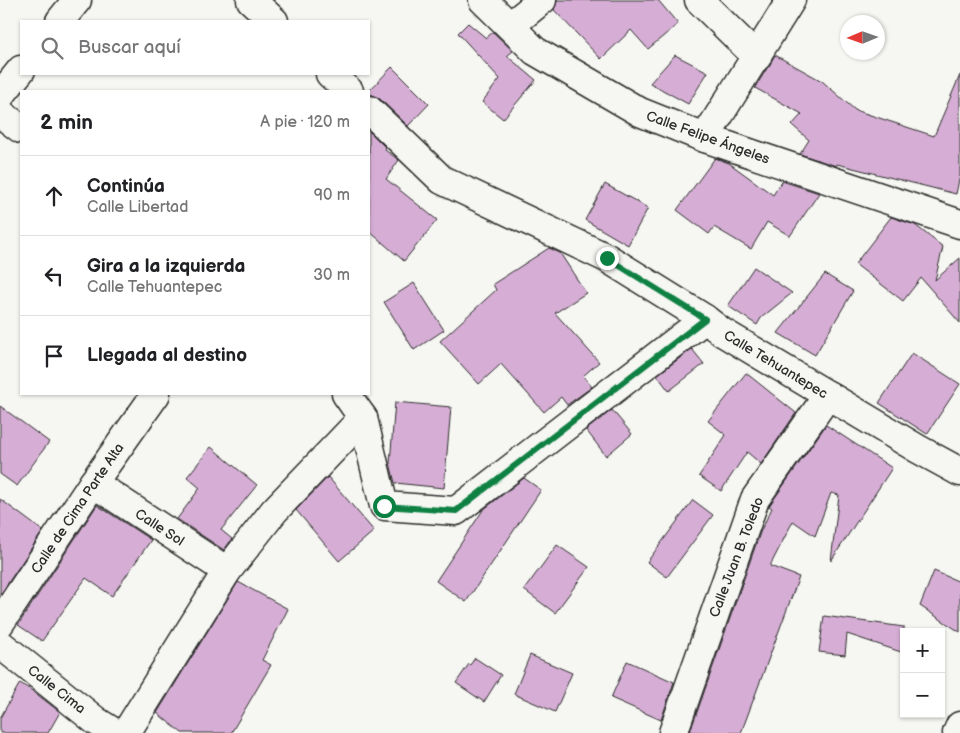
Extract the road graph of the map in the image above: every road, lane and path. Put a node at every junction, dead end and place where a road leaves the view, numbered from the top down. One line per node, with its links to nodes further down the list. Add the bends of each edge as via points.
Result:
1 (77, 0): 7 (street)
2 (251, 0): 8 (street)
3 (483, 0): 9 (street, Calle Felipe Ángeles)
4 (542, 0): 9 (street)
5 (698, 0): 10 (street)
6 (791, 0): 10 (street)
7 (61, 20)
8 (273, 20)
9 (510, 26): 18 (street, Calle Felipe Ángeles, via 535,51 640,112)
10 (757, 57): 18 (street)
11 (20, 71): 14 (street)
12 (331, 75): 13 (street)
13 (348, 90)
14 (0, 96)
15 (370, 111): 20 (street, Calle Tehuantepec, via 442,180 607,258)
16 (0, 114): 17 (street)
17 (20, 128)
18 (705, 138): 19 (street, Calle Felipe Ángeles)
19 (960, 224)
20 (705, 319): 23 (street, Calle Tehuantepec); 24 (street, via 456,511 384,506)
21 (155, 395): 26 (street, Calle de Cima Parte Alta)
22 (347, 395): 24 (street)
23 (828, 395): 25 (street, Calle Tehuantepec); 33 (street, Calle Juan B. Toledo, via 755,499)
24 (363, 418): 27 (street, via 274,511)
25 (960, 472)
26 (93, 483): 27 (street, Calle Sol); 28 (street, Calle de Cima Parte Alta)
27 (227, 571): 32 (street)
28 (0, 623)
29 (0, 644): 31 (street, Calle Cima)
30 (960, 726): 34 (street)
31 (100, 729)
32 (126, 733)
33 (673, 733)
34 (958, 733)

